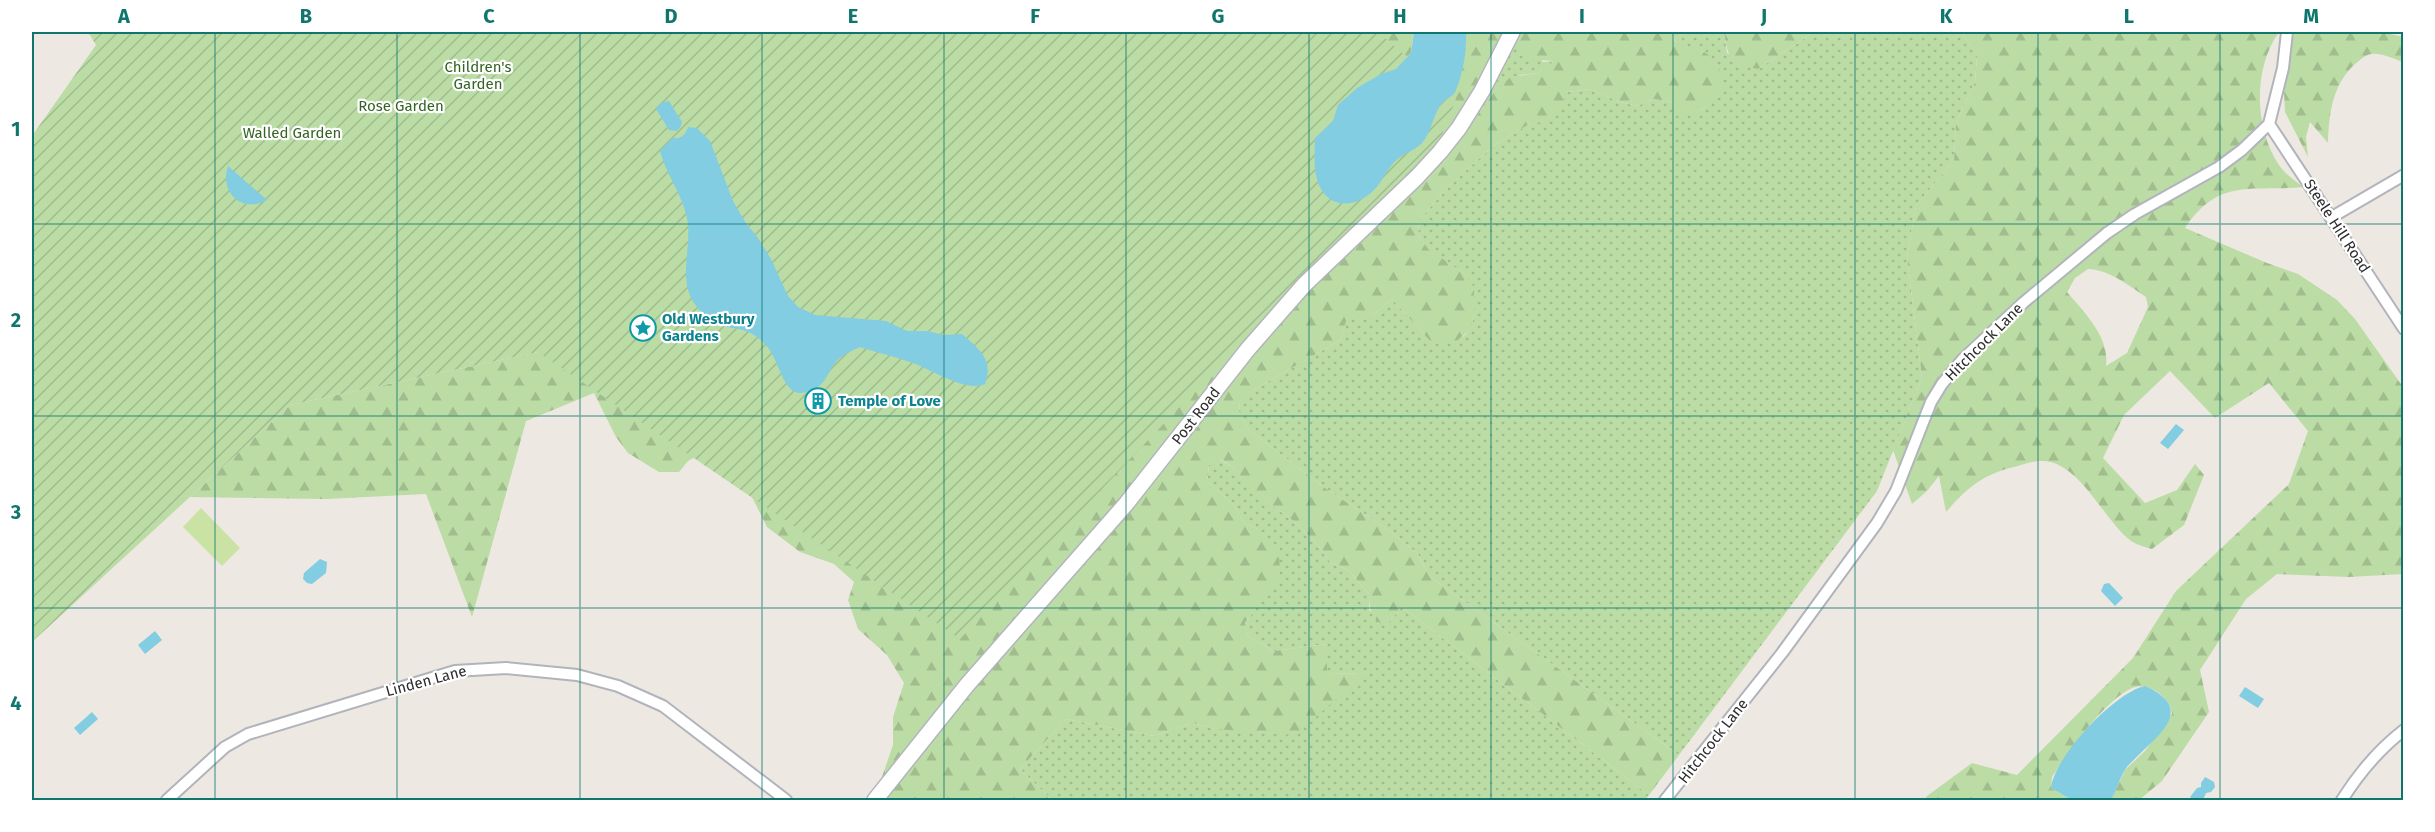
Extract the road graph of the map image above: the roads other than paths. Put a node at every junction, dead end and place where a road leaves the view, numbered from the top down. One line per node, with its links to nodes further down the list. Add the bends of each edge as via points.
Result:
1 (1512, 32): 10 (main road, Post Road, via 1482,91 1440,152 1304,285 1248,349 1117,514 967,685)
2 (2287, 32): 3 (street)
3 (2269, 124): 5 (street, Steele Hill Road); 11 (street, Hitchcock Lane, via 2219,167 2107,233 1963,359 1931,402 1896,491 1872,531)
4 (2403, 175): 5 (street)
5 (2332, 217): 6 (street, Steele Hill Road)
6 (2403, 329)
7 (2403, 730): 12 (street, via 2364,768)
8 (167, 801): 9 (street, Linden Lane, via 225,747 248,734 455,671 506,668 577,675 643,696 682,719)
9 (786, 801)
10 (875, 801)
11 (1665, 801)
12 (2342, 801)

